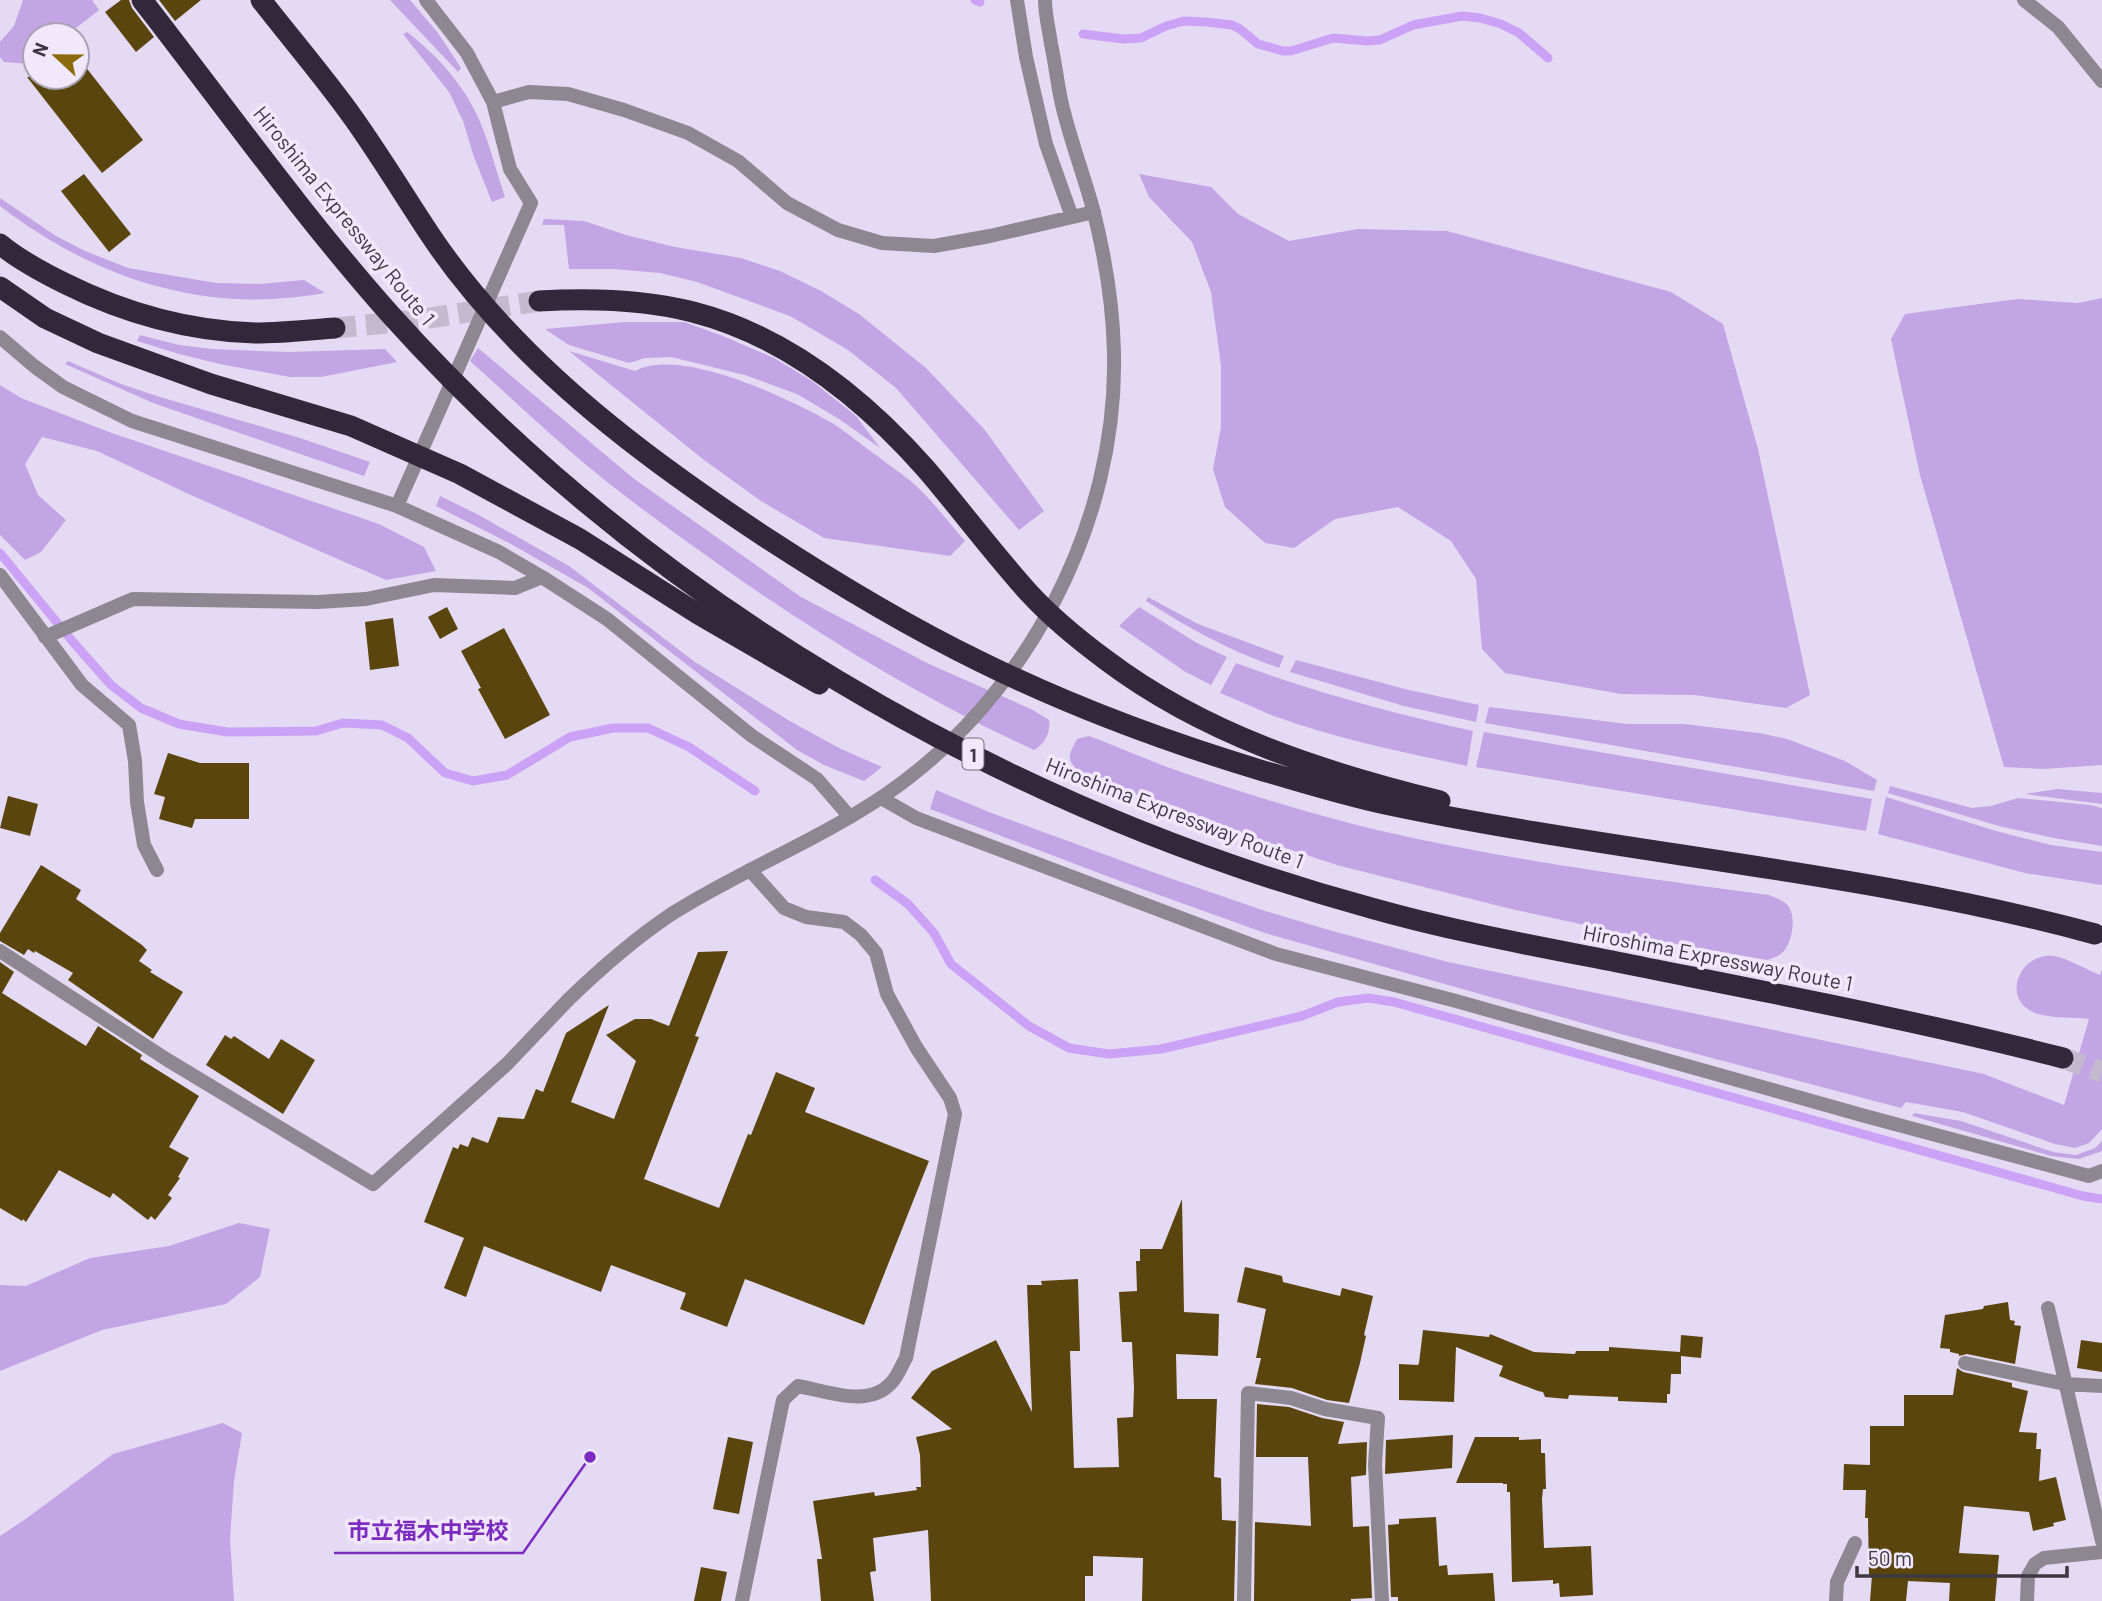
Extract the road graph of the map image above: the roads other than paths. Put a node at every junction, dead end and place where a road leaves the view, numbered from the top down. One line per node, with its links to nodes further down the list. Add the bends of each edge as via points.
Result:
1 (142, 0): 20 (highway, Hiroshima Expressway Route 1 / 1, via 389,313 527,453 598,514 755,629 839,682)
2 (261, 0): 23 (highway, via 354,119 475,296 529,353 654,460 819,572 978,661 1063,700 1210,755 1380,803)
3 (426, 0): 8 (street, via 467,53)
4 (1017, 0): 10 (street, via 1046,144)
5 (1045, 0): 9 (street, via 1062,102)
6 (2024, 0): 7 (street, via 2058,27)
7 (2102, 81)
8 (493, 102): 10 (street, via 529,92 568,94 688,133 738,161 787,203 838,230 882,243 934,246); 16 (street, via 510,169 531,203)
9 (1094, 212): 10 (street); 21 (street, via 1112,310 1113,397 1099,482 1086,527 1043,622 1016,666 958,735)
10 (1072, 217)
11 (0, 244): 14 (highway, via 88,295 174,323 255,333)
12 (0, 287): 20 (highway, via 45,318 98,343 211,384 351,426 460,474 580,540 801,675)
13 (539, 301): 23 (highway, via 613,300 695,312 776,346 814,368 888,429 1030,594 1064,626 1141,685 1227,733 1402,792)
14 (335, 328)
15 (0, 337): 16 (street, via 63,387 132,421)
16 (397, 506): 18 (street, via 499,552)
17 (0, 575): 19 (street)
18 (542, 577): 19 (street, via 515,588 434,585 366,599 318,602 133,599); 22 (street, via 607,619 752,736 817,779)
19 (45, 637): 24 (street, via 82,685 129,725 144,845)
20 (1046, 791): 28 (highway, Hiroshima Expressway Route 1 / 1, via 1208,855 1371,908 1468,932 1962,1032)
21 (885, 795): 22 (street); 29 (street, via 916,818 1276,954 2089,1176)
22 (850, 817): 25 (street)
23 (1743, 866): 26 (highway, via 1949,899)
24 (157, 870)
25 (750, 870): 27 (street, via 671,915 618,953 507,1064 373,1184 166,1059); 37 (street, via 784,908 844,922 861,934 876,953 887,994 950,1098 955,1114 906,1358 892,1383 873,1396 798,1386 783,1400)
26 (2095, 934)
27 (0, 951)
28 (2063, 1058)
29 (2102, 1171)
30 (2048, 1308): 32 (street)
31 (1965, 1363): 32 (street)
32 (2065, 1384): 33 (street); 34 (street)
33 (2102, 1386)
34 (2102, 1541)
35 (1855, 1543): 40 (street, via 1837,1582)
36 (2102, 1552): 41 (street, via 2045,1558 2035,1564 2028,1576)
37 (742, 1601)
38 (1244, 1601): 39 (street, via 1248,1393 1378,1418 1375,1464)
39 (1382, 1601)
40 (1836, 1601)
41 (2027, 1601)

